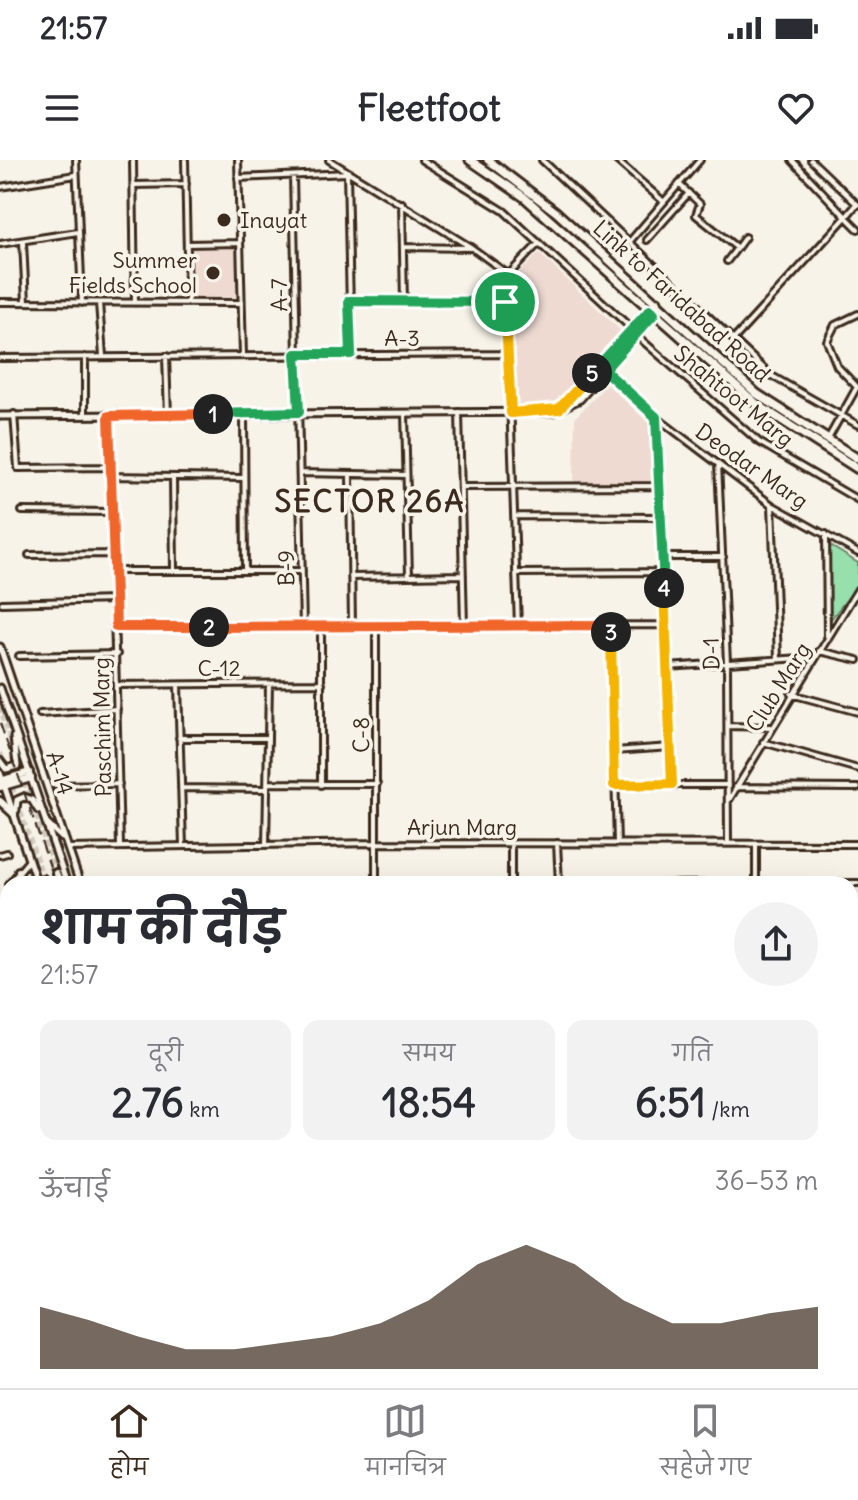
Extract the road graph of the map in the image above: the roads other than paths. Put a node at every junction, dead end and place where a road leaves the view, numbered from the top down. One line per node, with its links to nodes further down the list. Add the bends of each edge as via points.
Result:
1 (76, 160): 17 (street)
2 (133, 160): 23 (street)
3 (185, 160): 21 (street)
4 (238, 160): 19 (street)
5 (329, 160): 16 (street)
6 (422, 160): 39 (street, via 504,211)
7 (470, 160): 56 (main road, Link to Faridabad Road, via 524,197)
8 (488, 160): 55 (main road, Link to Faridabad Road)
9 (542, 160): 33 (street)
10 (616, 160): 14 (street)
11 (700, 160): 22 (street)
12 (792, 160): 20 (street)
13 (811, 160): 15 (street)
14 (623, 162): 26 (street)
15 (823, 171): 20 (street); 28 (street)
16 (350, 173): 18 (street); 27 (street); 45 (street)
17 (76, 175): 24 (street); 31 (street)
18 (293, 176): 19 (street); 60 (street, A-7)
19 (238, 178): 36 (street)
20 (813, 181): 29 (street)
21 (186, 184): 23 (street); 38 (street)
22 (679, 184): 25 (street); 26 (street)
23 (134, 185): 53 (street)
24 (0, 187)
25 (689, 193): 34 (street); 42 (street, via 700,204 696,215)
26 (664, 202): 33 (street)
27 (402, 203): 40 (street); 41 (street)
28 (858, 205): 29 (street)
29 (846, 217): 30 (street); 59 (street)
30 (858, 229)
31 (78, 232): 35 (street); 51 (street)
32 (745, 237): 42 (street)
33 (631, 240): 59 (street)
34 (647, 240)
35 (23, 242): 37 (street); 47 (street)
36 (239, 243): 38 (street); 54 (street)
37 (0, 244)
38 (187, 244): 48 (street)
39 (542, 246): 44 (street); 58 (street, Shahtoot Marg)
40 (403, 247): 41 (street); 49 (street)
41 (472, 248): 44 (street)
42 (737, 248): 43 (street)
43 (727, 261)
44 (509, 275): 50 (street)
45 (349, 301): 49 (street); 61 (street)
46 (0, 302): 47 (street)
47 (26, 302): 51 (street)
48 (188, 302): 53 (street); 54 (street)
49 (404, 302): 50 (street)
50 (505, 302): 62 (street)
51 (82, 303): 52 (street)
52 (99, 303): 53 (street); 66 (street)
53 (135, 303)
54 (240, 303): 64 (street)
55 (660, 303): 56 (street); 83 (main road, Link to Faridabad Road, via 757,394)
56 (652, 312): 58 (street); 87 (main road, Link to Faridabad Road, via 758,405)
57 (858, 314): 69 (street, via 835,325 827,341 837,366)
58 (634, 332): 68 (street); 97 (street, Shahtoot Marg, via 759,442)
59 (734, 339): 76 (street, via 772,376)
60 (296, 354): 61 (street, A-3); 64 (street, A-3); 70 (street, A-7)
61 (351, 354): 62 (street, A-3)
62 (507, 354): 74 (street)
63 (166, 356): 64 (street, A-3); 66 (street, A-3); 80 (street)
64 (243, 356)
65 (85, 357): 66 (street, A-3); 67 (street, A-3); 78 (street)
66 (103, 357)
67 (0, 358)
68 (601, 368): 74 (street, via 580,399 553,412); 81 (street, Deodar Marg)
69 (858, 386): 76 (street)
70 (299, 412): 72 (street); 73 (street); 88 (street, B-9)
71 (459, 412): 73 (street); 74 (street); 95 (street)
72 (244, 413): 80 (street); 93 (street)
73 (405, 413): 90 (street)
74 (511, 413): 96 (street)
75 (14, 414): 77 (street); 78 (street); 86 (street, via 18,468)
76 (841, 415): 82 (street); 83 (street)
77 (0, 416)
78 (86, 416): 79 (street)
79 (109, 416): 80 (street); 86 (street, Paschim Marg)
80 (168, 416)
81 (656, 417): 85 (street, Deodar Marg); 94 (street)
82 (858, 425)
83 (827, 441): 84 (main road, Link to Faridabad Road)
84 (858, 459)
85 (718, 463): 98 (street, Deodar Marg); 108 (street, D-1)
86 (110, 467): 91 (street, Paschim Marg)
87 (858, 469)
88 (300, 473): 89 (street); 112 (street, B-9)
89 (350, 474): 90 (street); 117 (street)
90 (406, 475): 116 (street)
91 (111, 476): 92 (street); 100 (street, Paschim Marg)
92 (173, 477): 93 (street); 110 (street)
93 (243, 478): 111 (street)
94 (661, 486): 96 (street); 102 (street)
95 (461, 487): 96 (street); 115 (street)
96 (515, 487): 101 (street)
97 (858, 500)
98 (772, 505): 103 (street, Deodar Marg); 136 (street)
99 (22, 511): 100 (street)
100 (112, 512): 105 (street, Paschim Marg)
101 (516, 516): 102 (street); 114 (street)
102 (662, 517): 107 (street)
103 (826, 534): 104 (street, Deodar Marg); 130 (street)
104 (858, 553)
105 (114, 554): 106 (street); 109 (street, Paschim Marg)
106 (29, 555)
107 (663, 557): 108 (street); 113 (street)
108 (723, 557): 138 (street, D-1)
109 (114, 571): 110 (street); 119 (street, Paschim Marg)
110 (174, 571): 111 (street)
111 (245, 571): 112 (street)
112 (302, 571): 128 (street, B-9)
113 (663, 572): 114 (street); 122 (street)
114 (517, 573): 126 (street)
115 (463, 575): 116 (street); 125 (street)
116 (409, 576): 117 (street)
117 (351, 577): 123 (street)
118 (858, 589): 130 (street, Club Marg)
119 (115, 600): 120 (street); 127 (street, Paschim Marg)
120 (2, 603)
121 (611, 625): 122 (street); 126 (street); 156 (street)
122 (665, 625): 139 (street)
123 (352, 626): 124 (street); 129 (street)
124 (376, 626): 125 (street); 162 (street, C-8)
125 (464, 626): 126 (street)
126 (518, 626)
127 (116, 627): 128 (street); 133 (street, Paschim Marg)
128 (303, 627): 129 (street)
129 (321, 627): 140 (street)
130 (827, 637): 132 (street, Club Marg)
131 (0, 647): 178 (street, A-14)
132 (819, 651): 135 (street, Club Marg); 137 (street)
133 (117, 654): 134 (street); 142 (street, Paschim Marg)
134 (19, 656)
135 (816, 657): 136 (street); 145 (street, Club Marg)
136 (778, 659): 138 (street)
137 (858, 660)
138 (727, 663): 139 (street); 149 (street, D-1)
139 (667, 667): 155 (street)
140 (322, 683): 141 (street, C-12); 165 (street)
141 (269, 684): 143 (street, C-12); 153 (street)
142 (117, 685): 143 (street, C-12); 146 (street, Paschim Marg)
143 (178, 685): 152 (street)
144 (0, 688): 151 (street)
145 (791, 694): 147 (street); 150 (street, Club Marg)
146 (117, 709): 148 (street); 161 (street, Paschim Marg)
147 (858, 712)
148 (40, 714)
149 (728, 726): 150 (street); 167 (street, D-1)
150 (771, 727): 154 (street, Club Marg)
151 (15, 732): 157 (street, via 18,765 6,769); 159 (street)
152 (179, 738): 153 (street); 170 (street)
153 (268, 738): 168 (street)
154 (763, 742): 158 (street); 169 (street, Club Marg)
155 (671, 747): 156 (street); 163 (street)
156 (614, 751): 166 (street)
157 (0, 761)
158 (858, 769)
159 (30, 775): 160 (main road); 174 (street)
160 (2, 782): 175 (street)
161 (119, 784): 164 (street); 187 (street, Paschim Marg)
162 (378, 784): 165 (street); 179 (street, C-8)
163 (672, 784): 166 (street); 167 (street)
164 (52, 785)
165 (321, 785): 168 (street)
166 (614, 785): 181 (street)
167 (728, 785): 173 (street, D-1)
168 (267, 786): 170 (street); 186 (street)
169 (736, 787): 171 (street); 173 (street, Club Marg)
170 (181, 788): 188 (street)
171 (858, 788)
172 (0, 801): 175 (main road)
173 (728, 802): 182 (street, D-1)
174 (43, 813): 176 (street, via 22,797 15,805); 177 (street)
175 (14, 814): 176 (street)
176 (17, 822): 192 (street)
177 (46, 822): 178 (street); 200 (street)
178 (63, 839): 189 (street, A-14)
179 (377, 843): 183 (street, Arjun Marg); 186 (street, Arjun Marg); 203 (street, C-8)
180 (557, 843): 181 (street, Arjun Marg); 183 (street, Arjun Marg); 205 (street)
181 (617, 843): 182 (street, Arjun Marg)
182 (728, 843): 184 (street, Arjun Marg)
183 (511, 844): 204 (street)
184 (756, 844): 185 (street, Arjun Marg); 206 (street)
185 (858, 844)
186 (266, 845): 188 (street, Arjun Marg)
187 (120, 846): 188 (street, Arjun Marg); 189 (street, Arjun Marg)
188 (183, 847)
189 (66, 848): 193 (street, A-14)
190 (7, 853): 191 (street)
191 (0, 855)
192 (29, 860): 194 (street); 198 (street)
193 (72, 863): 201 (street); 202 (street, A-14)
194 (18, 870): 196 (street); 197 (street)
195 (56, 873): 199 (main road)
196 (14, 876)
197 (21, 876)
198 (38, 876)
199 (58, 876)
200 (62, 876)
201 (67, 876)
202 (77, 876)
203 (376, 876)
204 (511, 876)
205 (559, 876)
206 (756, 876)

